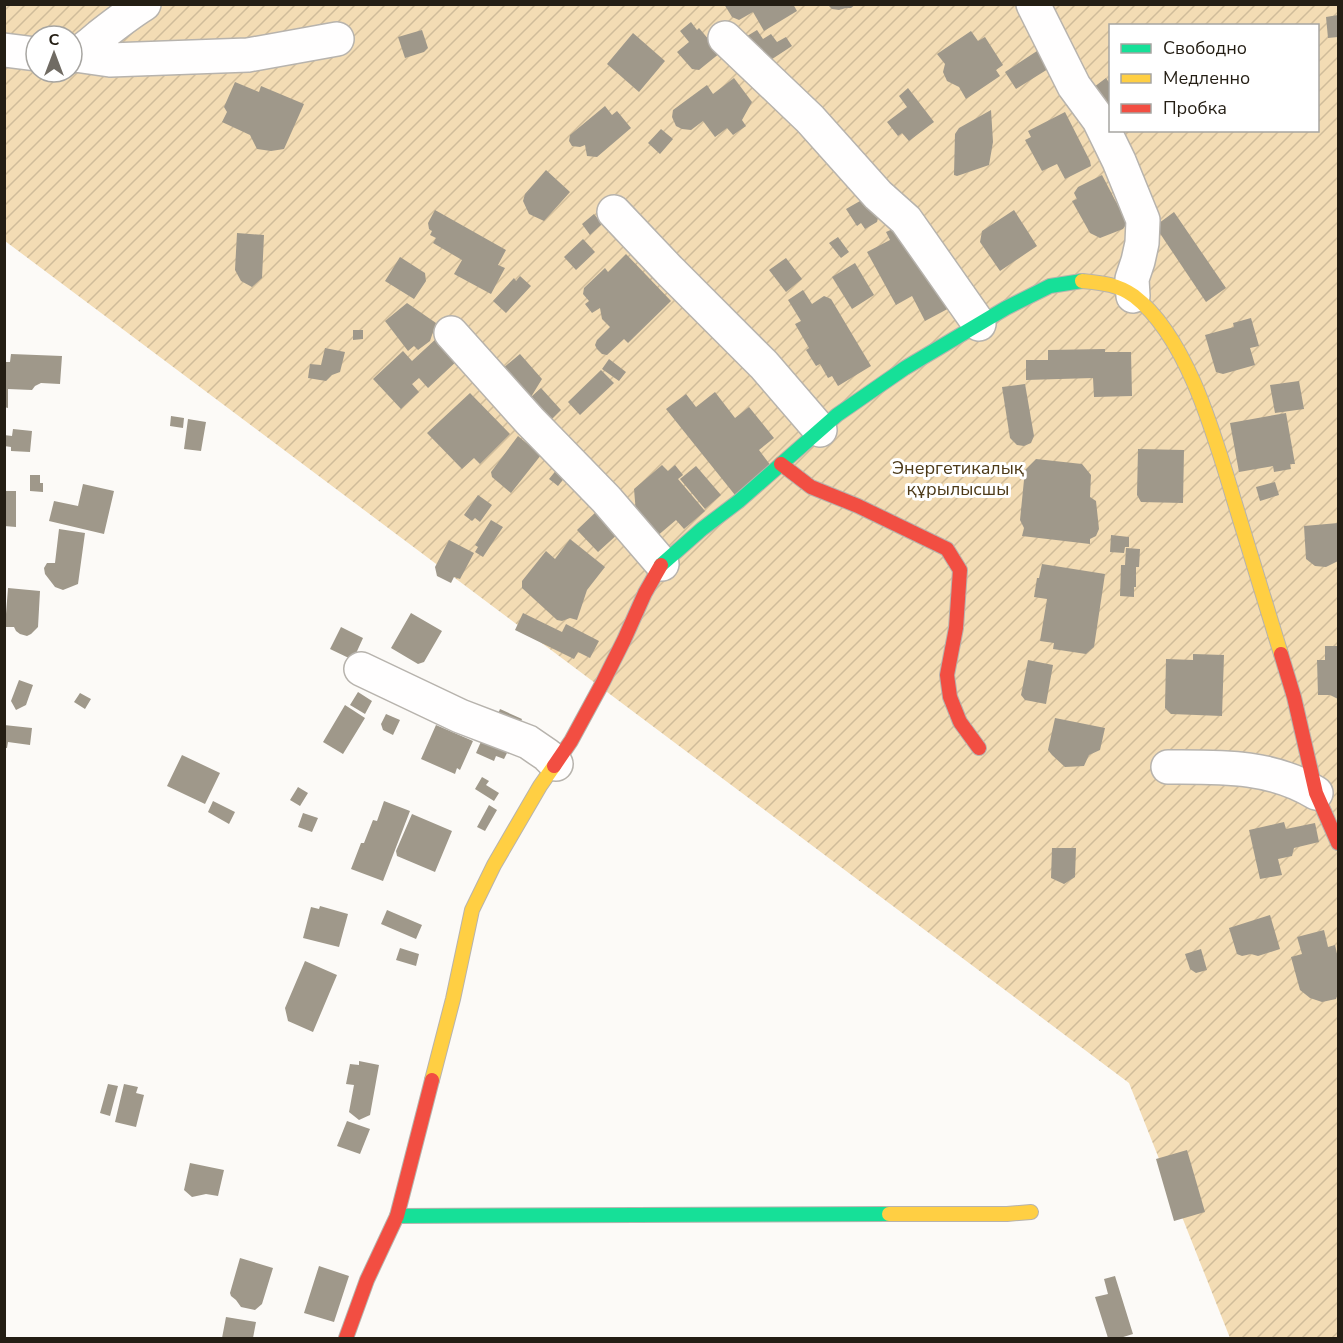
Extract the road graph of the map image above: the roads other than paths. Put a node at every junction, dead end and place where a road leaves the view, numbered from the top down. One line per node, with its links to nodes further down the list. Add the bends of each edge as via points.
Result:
1 (144, 4): 5 (street)
2 (1033, 4): 10 (street, via 1074,86 1099,120 1143,220 1132,279)
3 (725, 38): 11 (street, via 810,119 878,195 906,220)
4 (337, 39): 8 (street, via 249,55 110,60)
5 (84, 47)
6 (4, 50): 7 (street)
7 (24, 52)
8 (84, 56)
9 (614, 212): 13 (street, via 764,365)
10 (1133, 296): 11 (street, via 1108,283 1081,281 1050,286); 20 (street, via 1170,337 1189,372 1213,434 1294,698)
11 (979, 324): 13 (street, via 905,368)
12 (451, 333): 15 (street, via 606,498)
13 (820, 430): 14 (street)
14 (782, 464): 15 (street); 17 (street, via 811,487 946,549 960,570 956,628 947,675 950,698 960,722)
15 (662, 564): 18 (street, via 603,682)
16 (361, 669): 18 (street, via 460,716 528,742)
17 (979, 748)
18 (556, 764): 23 (street, via 494,865 472,910)
19 (1168, 767): 20 (street, via 1224,767 1264,773 1301,784)
20 (1316, 793): 21 (street)
21 (1338, 843)
22 (1031, 1212): 23 (street)
23 (397, 1216): 24 (street)
24 (346, 1338)

